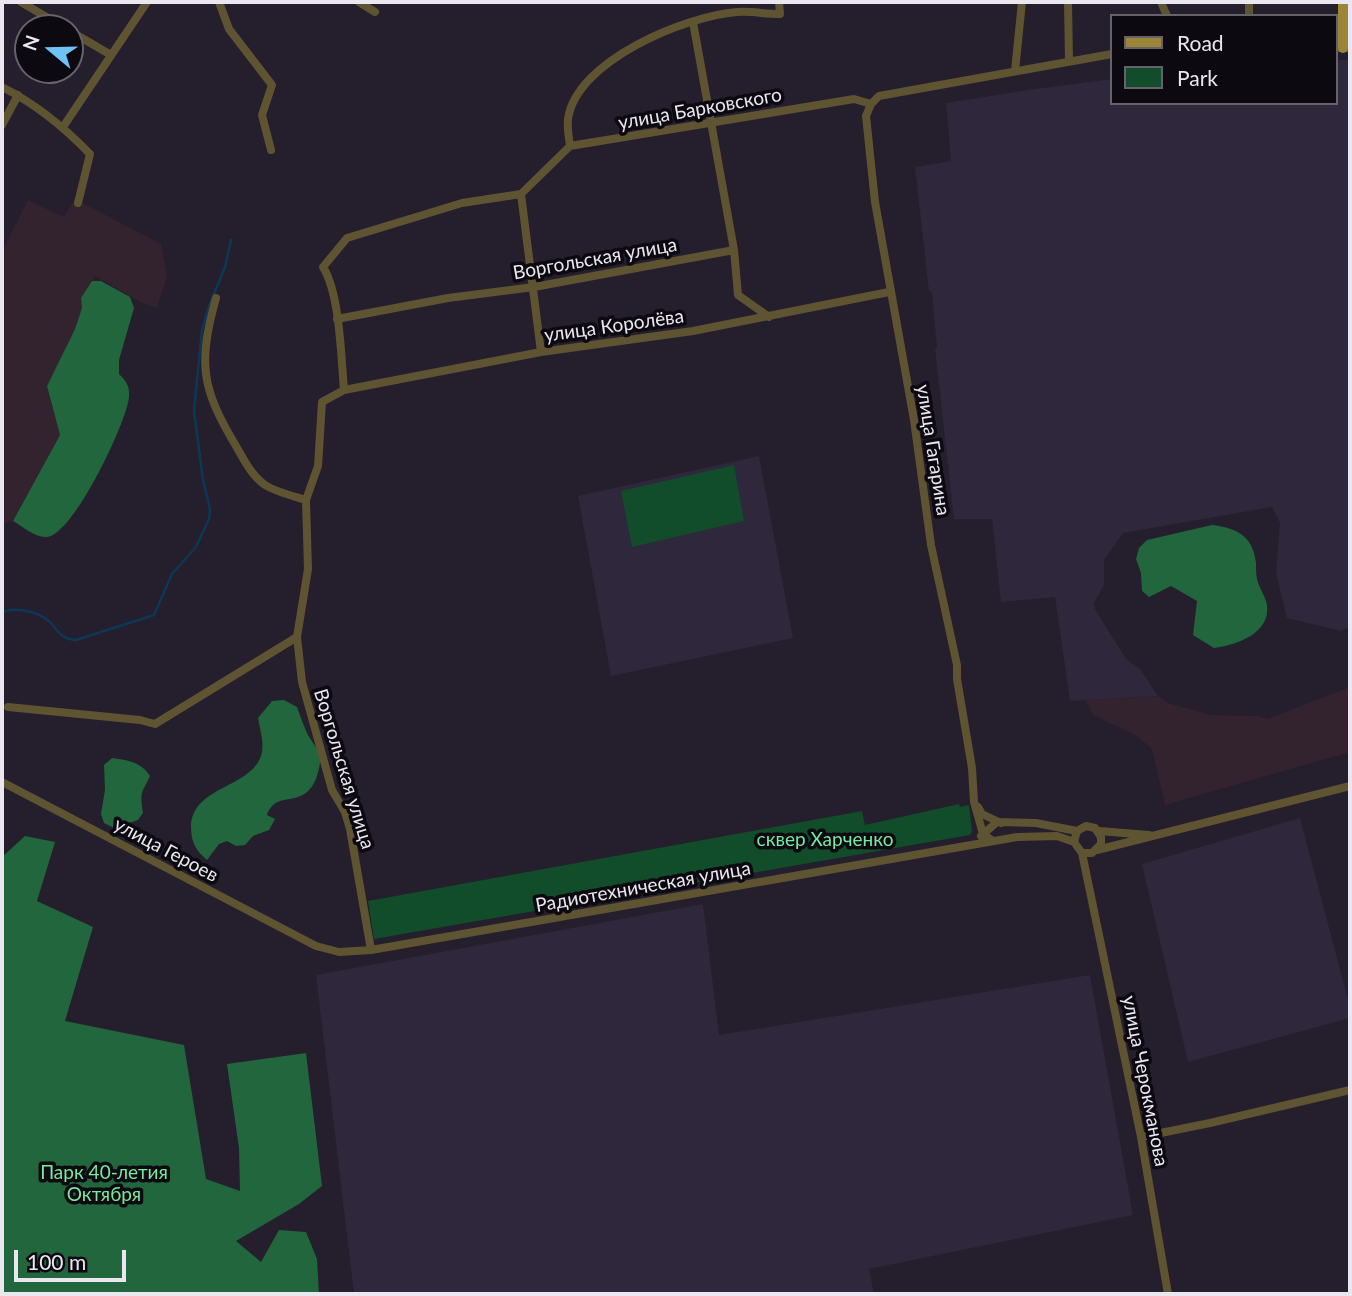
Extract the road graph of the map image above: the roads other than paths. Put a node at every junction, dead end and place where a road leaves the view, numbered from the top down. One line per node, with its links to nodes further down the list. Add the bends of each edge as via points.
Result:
1 (21, 2): 10 (street)
2 (147, 2): 15 (street)
3 (219, 2): 25 (street, via 229,29 272,85 262,115)
4 (359, 2): 9 (street)
5 (779, 2): 11 (street, via 780,14 736,12)
6 (1022, 2): 17 (street)
7 (1069, 2): 16 (street)
8 (1343, 2): 13 (main road)
9 (375, 12)
10 (41, 14)
11 (693, 22): 21 (street); 24 (street, via 640,42 603,66 578,94 568,119)
12 (84, 39): 15 (street)
13 (1343, 48)
14 (1110, 54): 16 (street, улица Барковского)
15 (111, 55): 23 (street)
16 (1069, 61): 17 (street, улица Барковского)
17 (1015, 71): 20 (street, улица Барковского, via 879,96)
18 (2, 87): 19 (street)
19 (18, 95): 22 (street); 23 (street)
20 (871, 104): 21 (street, улица Барковского, via 854,99); 30 (street, улица Гагарина, via 866,122)
21 (712, 121): 24 (street, улица Барковского); 28 (street)
22 (2, 125)
23 (63, 127): 27 (street, via 90,154)
24 (570, 146): 26 (street)
25 (271, 150)
26 (520, 194): 29 (street); 33 (street, via 462,203 347,238 323,267)
27 (78, 204)
28 (734, 250): 29 (street, Воргольская улица); 32 (street, via 738,295)
29 (534, 287): 33 (street, Воргольская улица); 34 (street)
30 (890, 292): 32 (street, улица Королёва); 41 (street, улица Гагарина, via 931,545 957,665)
31 (216, 298): 36 (street, via 205,359 207,384 219,416 251,471 266,485)
32 (769, 317): 34 (street, улица Королёва)
33 (337, 319): 35 (street)
34 (541, 352): 35 (street, улица Королёва)
35 (344, 390): 36 (street, Воргольская улица, via 322,402 318,466)
36 (306, 500): 37 (street, Воргольская улица, via 308,569)
37 (297, 637): 38 (street, via 155,724); 55 (street, Воргольская улица, via 302,681 332,790 350,829)
38 (8, 707)
39 (2, 782): 54 (street, улица Героев)
40 (1350, 786): 46 (street)
41 (974, 802): 42 (street, via 982,814); 45 (street, улица Гагарина)
42 (997, 822): 43 (street); 45 (street); 47 (street, via 1019,825 1023,831)
43 (1077, 831): 44 (street, via 1091,826); 49 (street)
44 (1099, 831): 46 (street); 51 (street, via 1101,844)
45 (983, 834): 48 (street); 50 (street)
46 (1152, 835): 51 (street)
47 (1017, 837): 48 (street, Радиотехническая улица); 49 (street, Радиотехническая улица, via 1057,836)
48 (993, 841): 50 (street, Радиотехническая улица)
49 (1074, 842): 52 (street)
50 (975, 844): 55 (street, Радиотехническая улица)
51 (1095, 851): 52 (street); 53 (street, улица Черокманова)
52 (1082, 853): 53 (street, улица Черокманова)
53 (1087, 876): 57 (street, улица Черокманова)
54 (316, 946): 55 (street, Радиотехническая улица)
55 (371, 950)
56 (1350, 1090): 57 (street)
57 (1141, 1137): 58 (street, улица Черокманова)
58 (1168, 1294)

